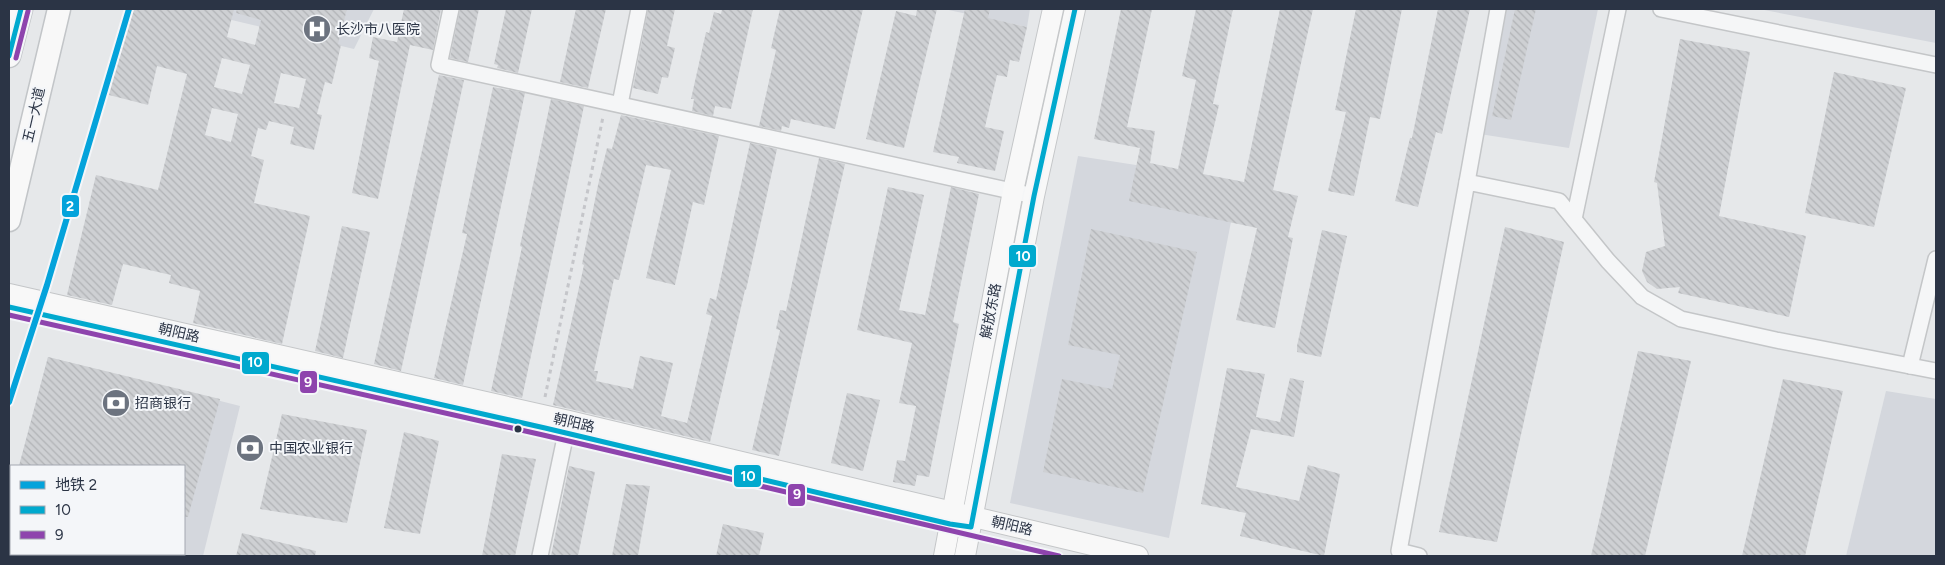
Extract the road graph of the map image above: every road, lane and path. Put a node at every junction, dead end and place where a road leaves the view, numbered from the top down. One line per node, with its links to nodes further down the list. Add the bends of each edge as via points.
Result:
1 (21, 9): 10 (main road)
2 (59, 9): 16 (main road, 五一大道)
3 (451, 9): 12 (street, via 439,65)
4 (639, 9): 12 (street)
5 (1053, 9): 14 (street, 解放东路)
6 (1075, 9): 15 (street, 解放东路)
7 (1498, 9): 13 (street)
8 (1618, 9): 17 (street)
9 (1661, 9): 11 (street)
10 (9, 56)
11 (1936, 65)
12 (613, 103): 14 (street); 23 (path)
13 (1467, 182): 17 (street, via 1558,201); 32 (street, via 1399,551)
14 (1013, 191): 15 (street); 25 (street, 解放东路)
15 (1034, 196): 26 (street, 解放东路)
16 (9, 220)
17 (1574, 220): 21 (street, via 1642,297 1680,319)
18 (1936, 259): 21 (street)
19 (9, 294): 23 (street, 朝阳路)
20 (9, 306): 24 (street, 朝阳路)
21 (1910, 366): 22 (street)
22 (1936, 371)
23 (542, 415): 25 (street, 朝阳路)
24 (566, 433): 25 (street, 朝阳路); 27 (street)
25 (951, 518): 26 (street, 朝阳路); 28 (street, 解放东路)
26 (972, 522): 29 (street, 解放东路); 30 (street, 朝阳路); 31 (street, 朝阳路)
27 (540, 556)
28 (944, 556)
29 (965, 556)
30 (1091, 556)
31 (1138, 556)
32 (1419, 556)

